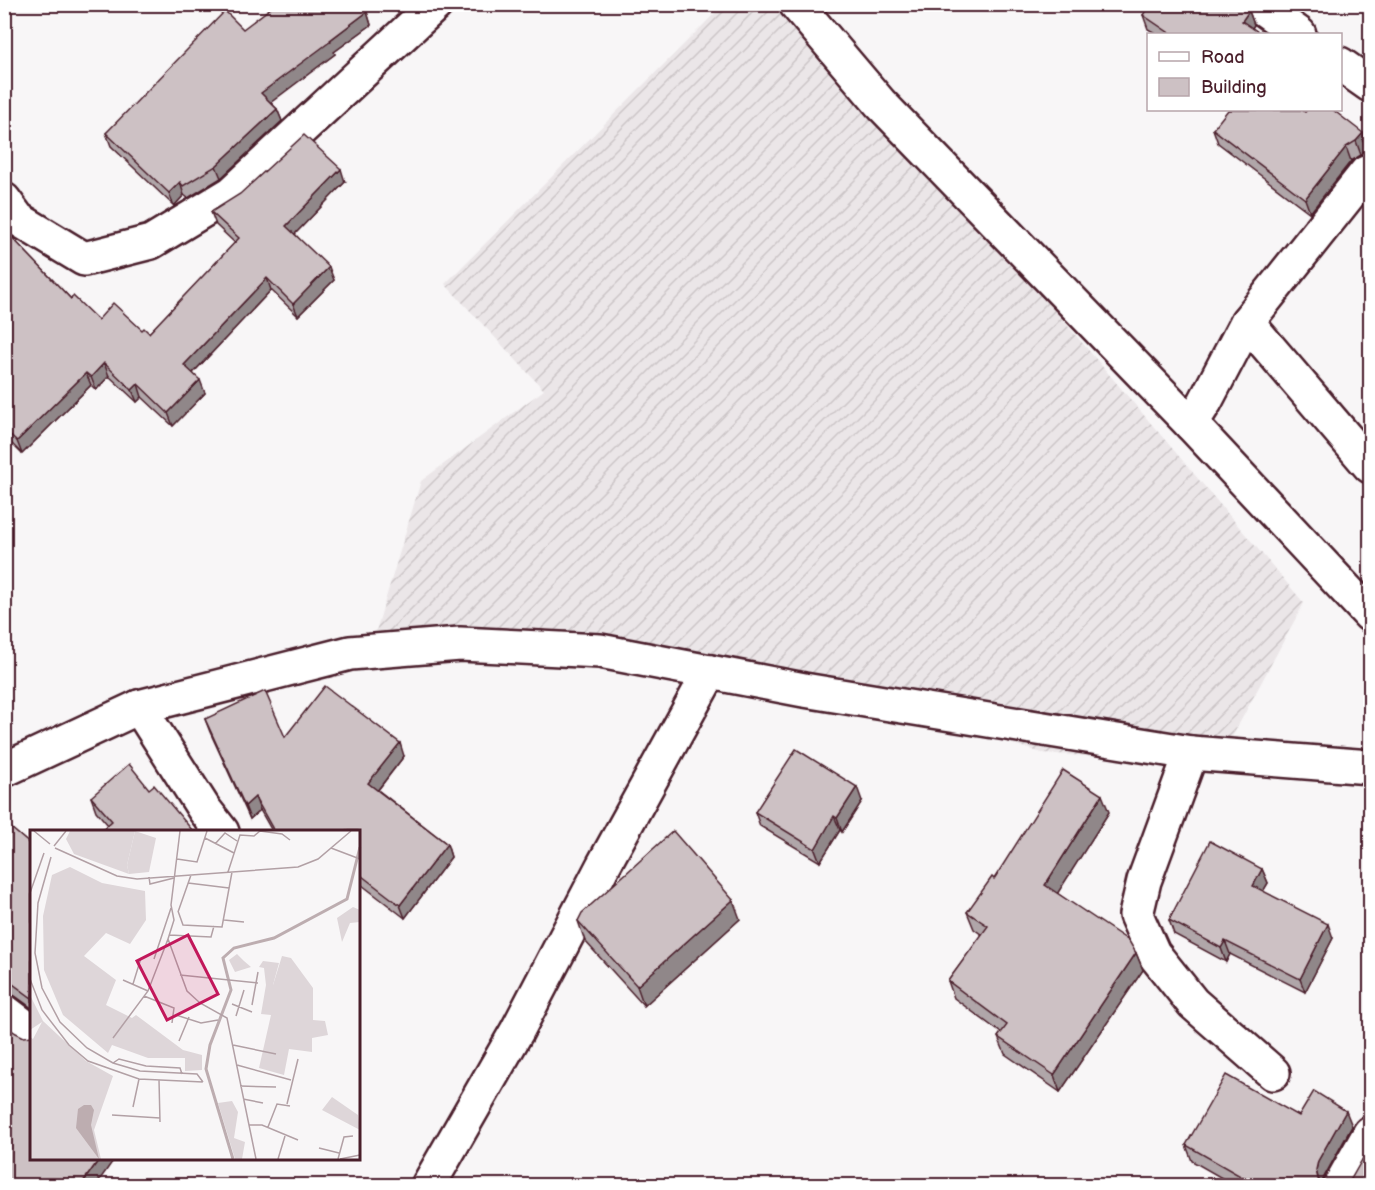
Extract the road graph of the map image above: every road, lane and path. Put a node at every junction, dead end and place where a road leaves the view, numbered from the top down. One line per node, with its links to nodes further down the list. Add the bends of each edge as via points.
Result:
1 (436, 4): 8 (street, via 232,193 151,242 84,260)
2 (796, 4): 10 (street, via 880,103)
3 (1257, 4): 4 (street)
4 (1298, 33)
5 (1342, 65): 6 (street)
6 (1371, 85)
7 (1366, 173): 9 (street)
8 (9, 218)
9 (1247, 322): 10 (street); 11 (street)
10 (1198, 413): 12 (street)
11 (1371, 466)
12 (1371, 615)
13 (710, 672): 14 (street, via 600,651 460,644 350,653); 15 (street); 23 (street, via 517,1031)
14 (139, 707): 17 (street); 18 (street)
15 (1191, 753): 16 (street); 21 (street, via 1144,881 1136,915 1153,953 1192,1003)
16 (1371, 767)
17 (5, 769)
18 (221, 830)
19 (4, 1011): 20 (street)
20 (30, 1030)
21 (1273, 1073)
22 (1371, 1133): 24 (street)
23 (428, 1185)
24 (1340, 1185)

